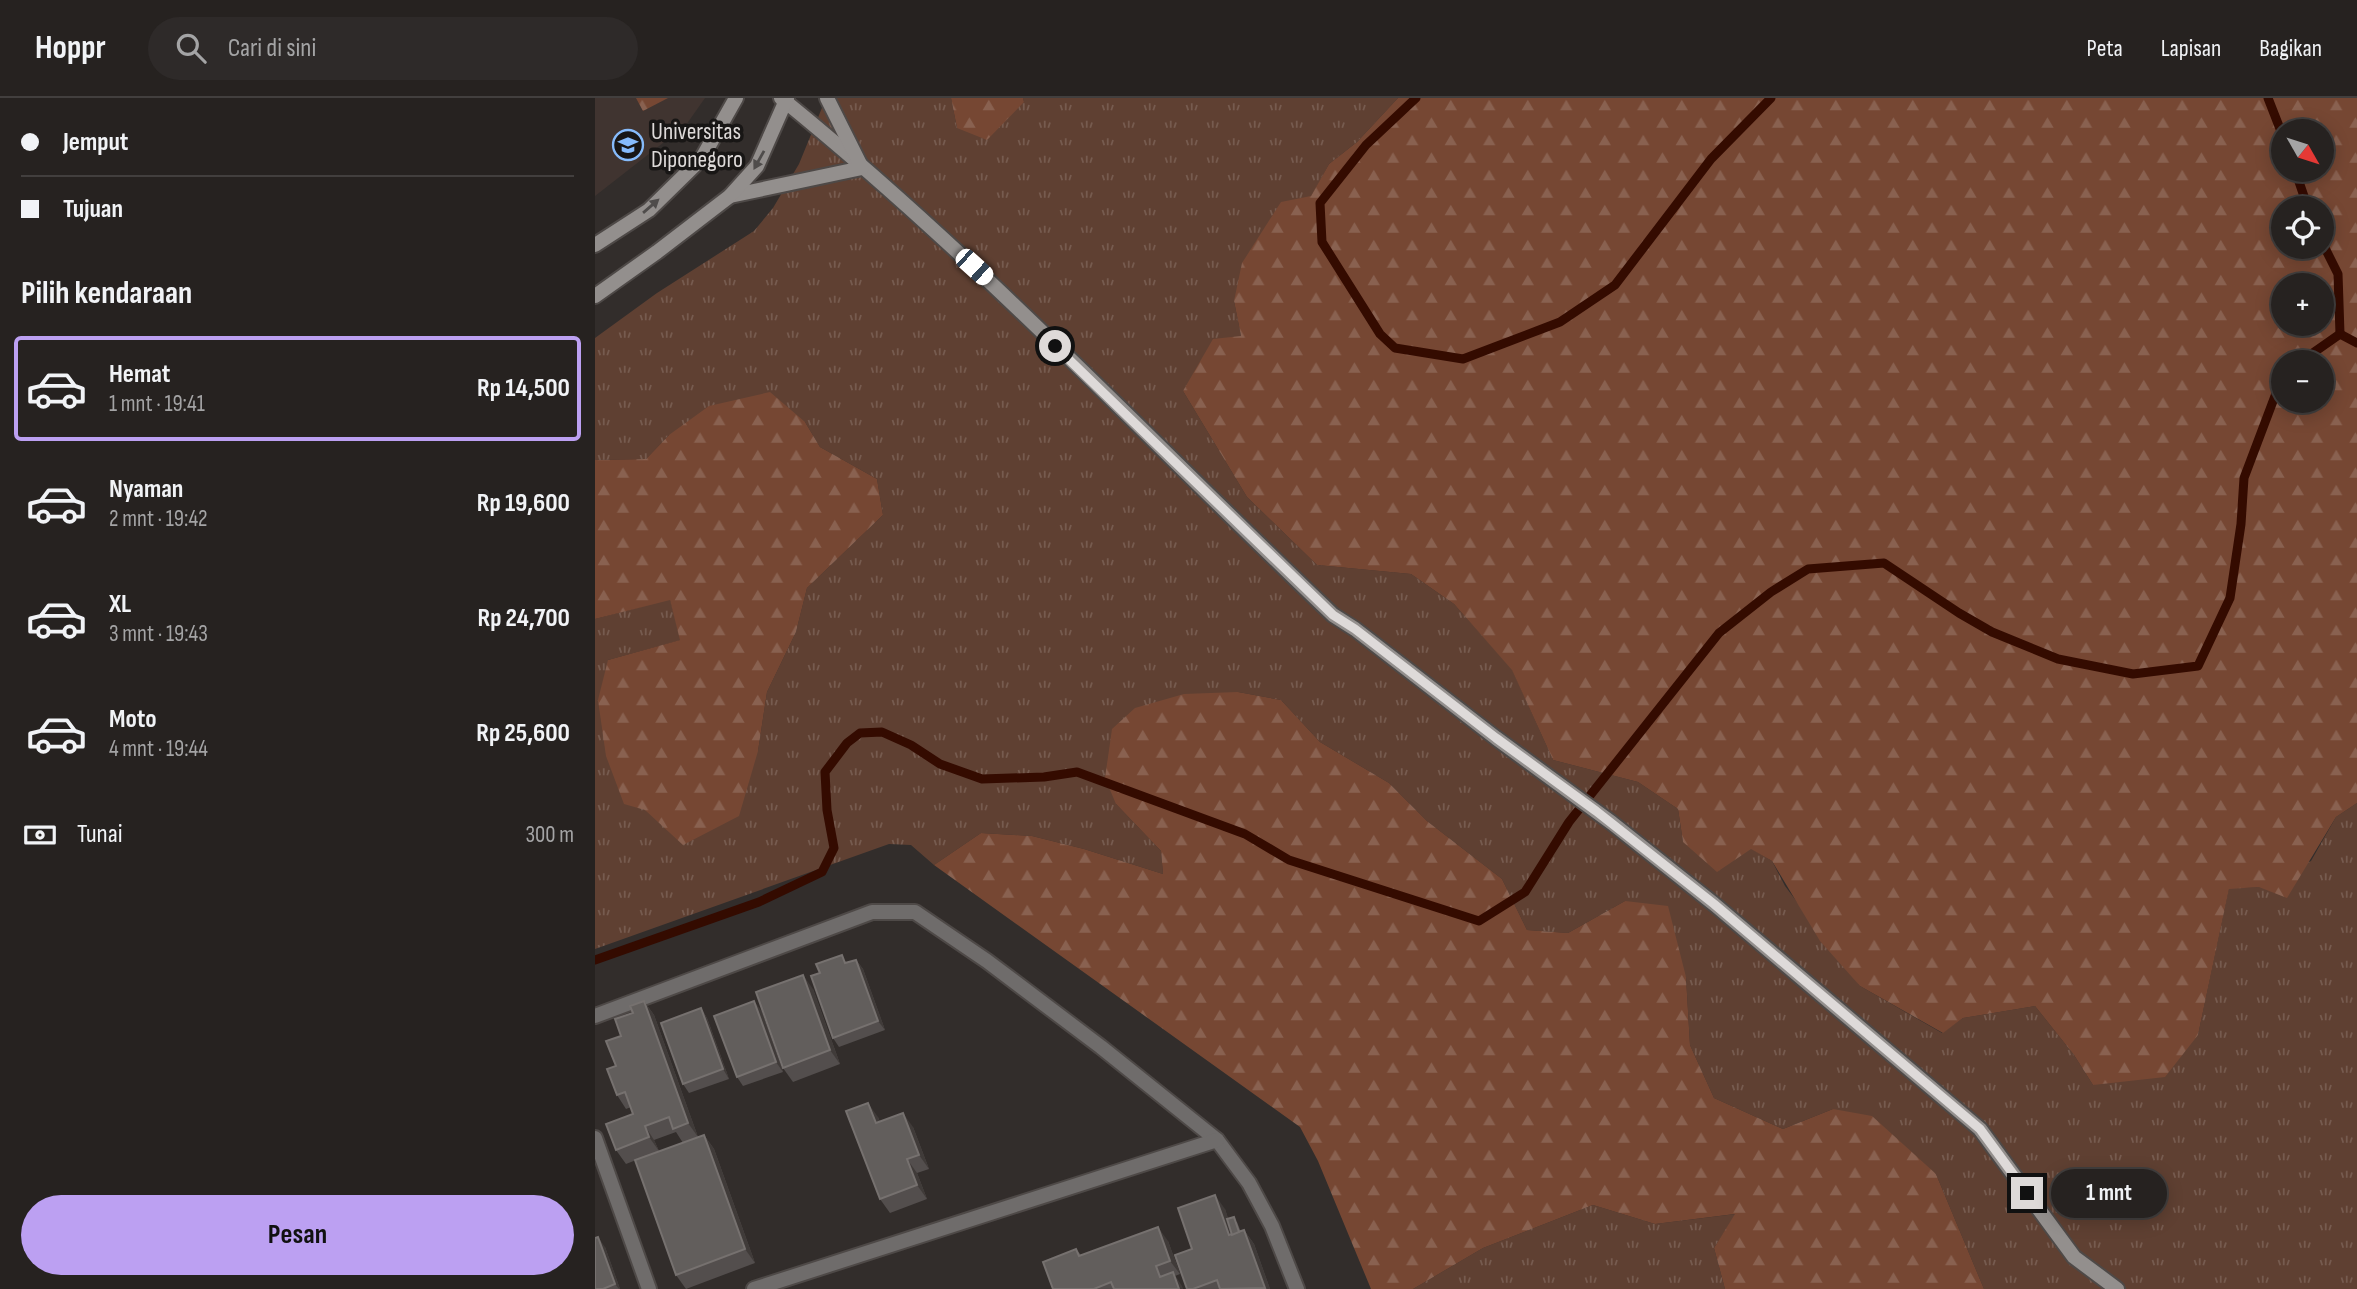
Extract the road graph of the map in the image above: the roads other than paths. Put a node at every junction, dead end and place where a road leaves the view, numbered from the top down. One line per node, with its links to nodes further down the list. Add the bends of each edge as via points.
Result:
1 (736, 98): 6 (street, one-way to 1, via 649,210 702,158)
2 (827, 98): 4 (street)
3 (785, 99): 4 (street); 5 (street, one-way to 5, via 757,166)
4 (862, 167): 5 (street); 14 (street, via 1011,300 1333,615 1714,904 1980,1129 2074,1257)
5 (730, 196): 7 (street)
6 (595, 245)
7 (595, 296)
8 (595, 1016): 10 (street, via 872,912 915,912 1101,1047)
9 (595, 1138): 11 (street)
10 (1217, 1140): 12 (street); 13 (street, via 1249,1183)
11 (649, 1289)
12 (754, 1289)
13 (1297, 1289)
14 (2117, 1289)

